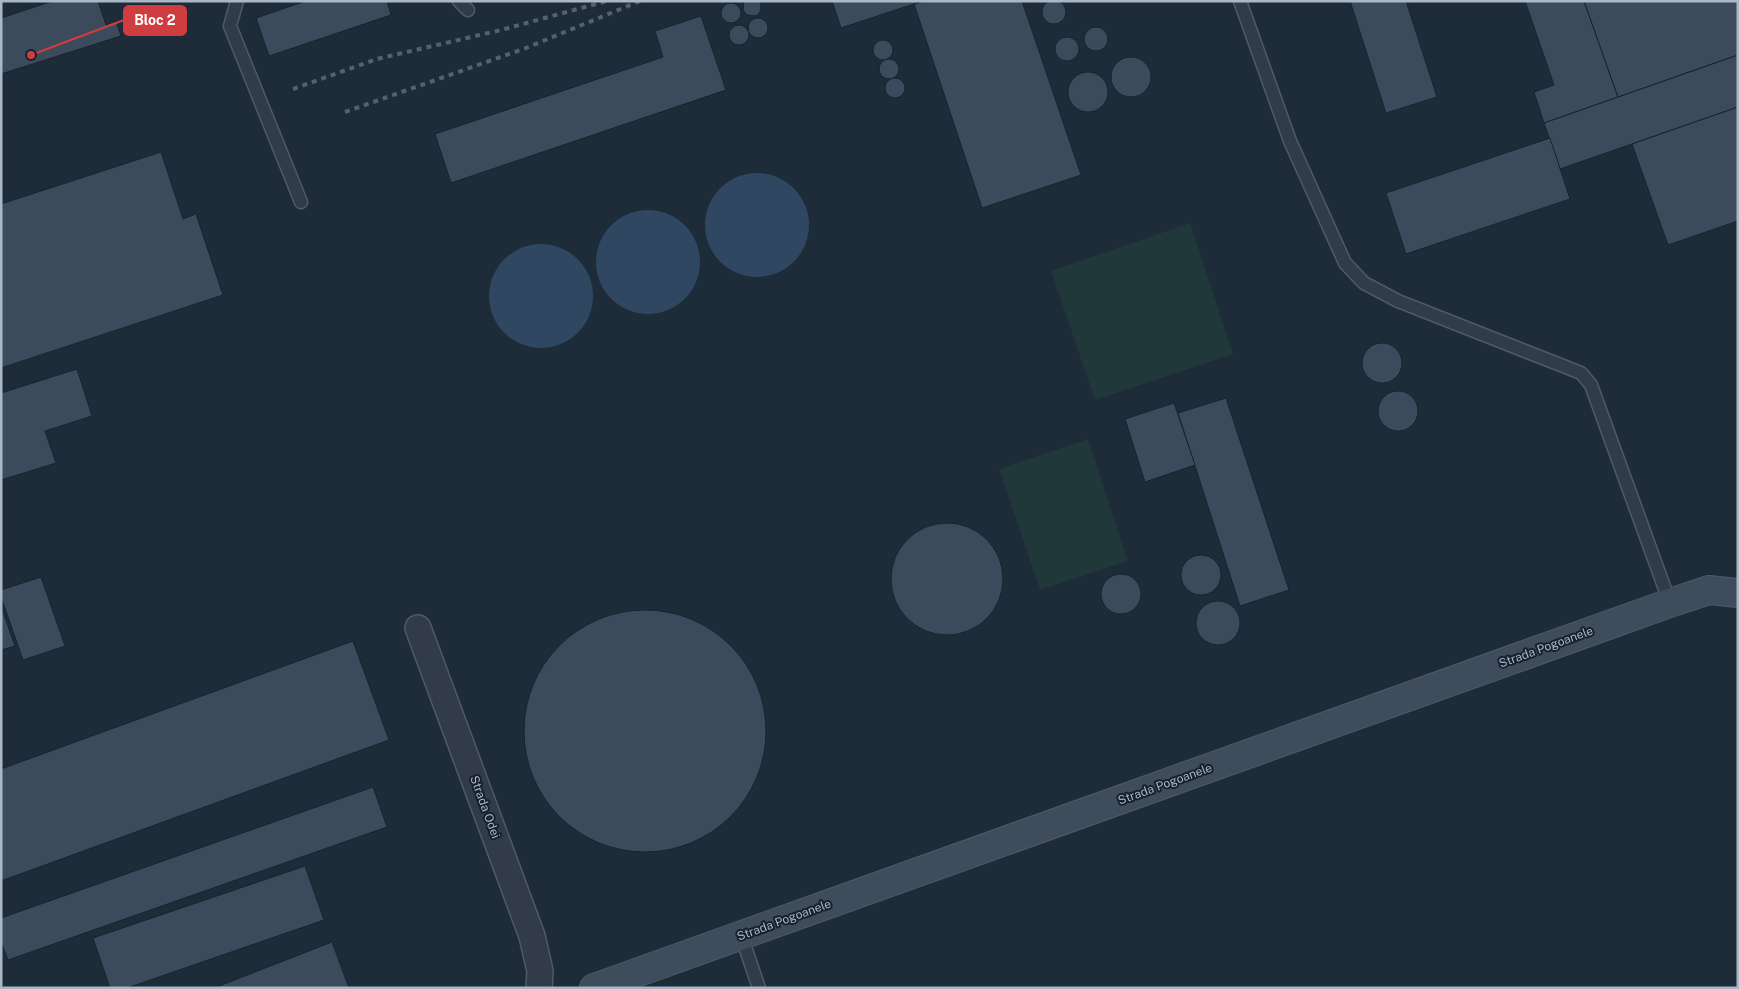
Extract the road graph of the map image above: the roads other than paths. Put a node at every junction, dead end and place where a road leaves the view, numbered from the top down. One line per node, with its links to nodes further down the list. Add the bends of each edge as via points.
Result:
1 (236, 1): 3 (lane, via 230,26)
2 (1240, 1): 5 (lane, via 1290,141 1345,263 1364,283 1398,301 1581,373 1591,385)
3 (301, 202)
4 (1738, 593): 5 (street, Strada Pogoanele, via 1709,590)
5 (1670, 603): 7 (street, Strada Pogoanele)
6 (418, 628): 8 (street, Strada Odei, via 532,936 540,970)
7 (741, 935): 9 (street, Strada Pogoanele); 10 (lane)
8 (539, 988)
9 (594, 988)
10 (759, 988)

